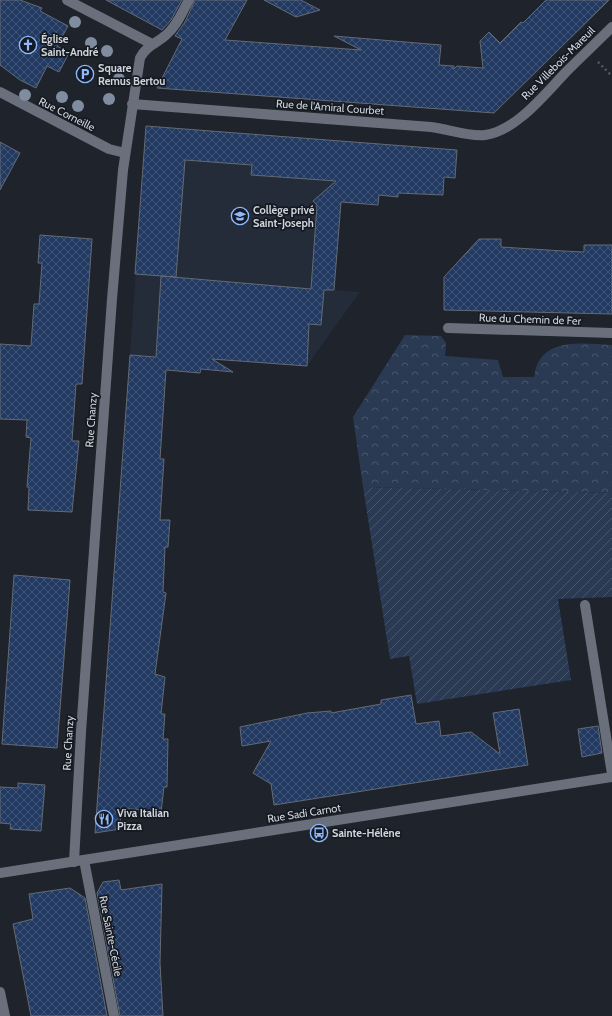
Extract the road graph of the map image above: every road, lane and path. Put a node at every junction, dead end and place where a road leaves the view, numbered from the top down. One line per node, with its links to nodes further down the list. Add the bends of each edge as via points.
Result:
1 (67, 0): 4 (street)
2 (189, 0): 4 (street, Rue Chanzy, via 173,28)
3 (612, 26): 7 (street, Rue Villebois-Mareuil)
4 (152, 44): 6 (street, Rue Chanzy, via 140,58)
5 (0, 92): 8 (street, Rue Corneille, via 109,149)
6 (132, 104): 7 (street, Rue de l'Amiral Courbet, via 431,127 476,135 502,130); 8 (street, Rue Chanzy)
7 (521, 116)
8 (125, 153): 14 (street, Rue Chanzy, via 80,732)
9 (448, 328): 10 (street, Rue du Chemin de Fer)
10 (612, 333)
11 (585, 605): 12 (street)
12 (612, 774)
13 (612, 777): 14 (street, Rue Sadi Carnot)
14 (79, 861): 15 (street, Rue Sadi Carnot); 18 (street, Rue Sainte-Cécile)
15 (0, 873)
16 (0, 992): 17 (street)
17 (5, 1016)
18 (114, 1016)

